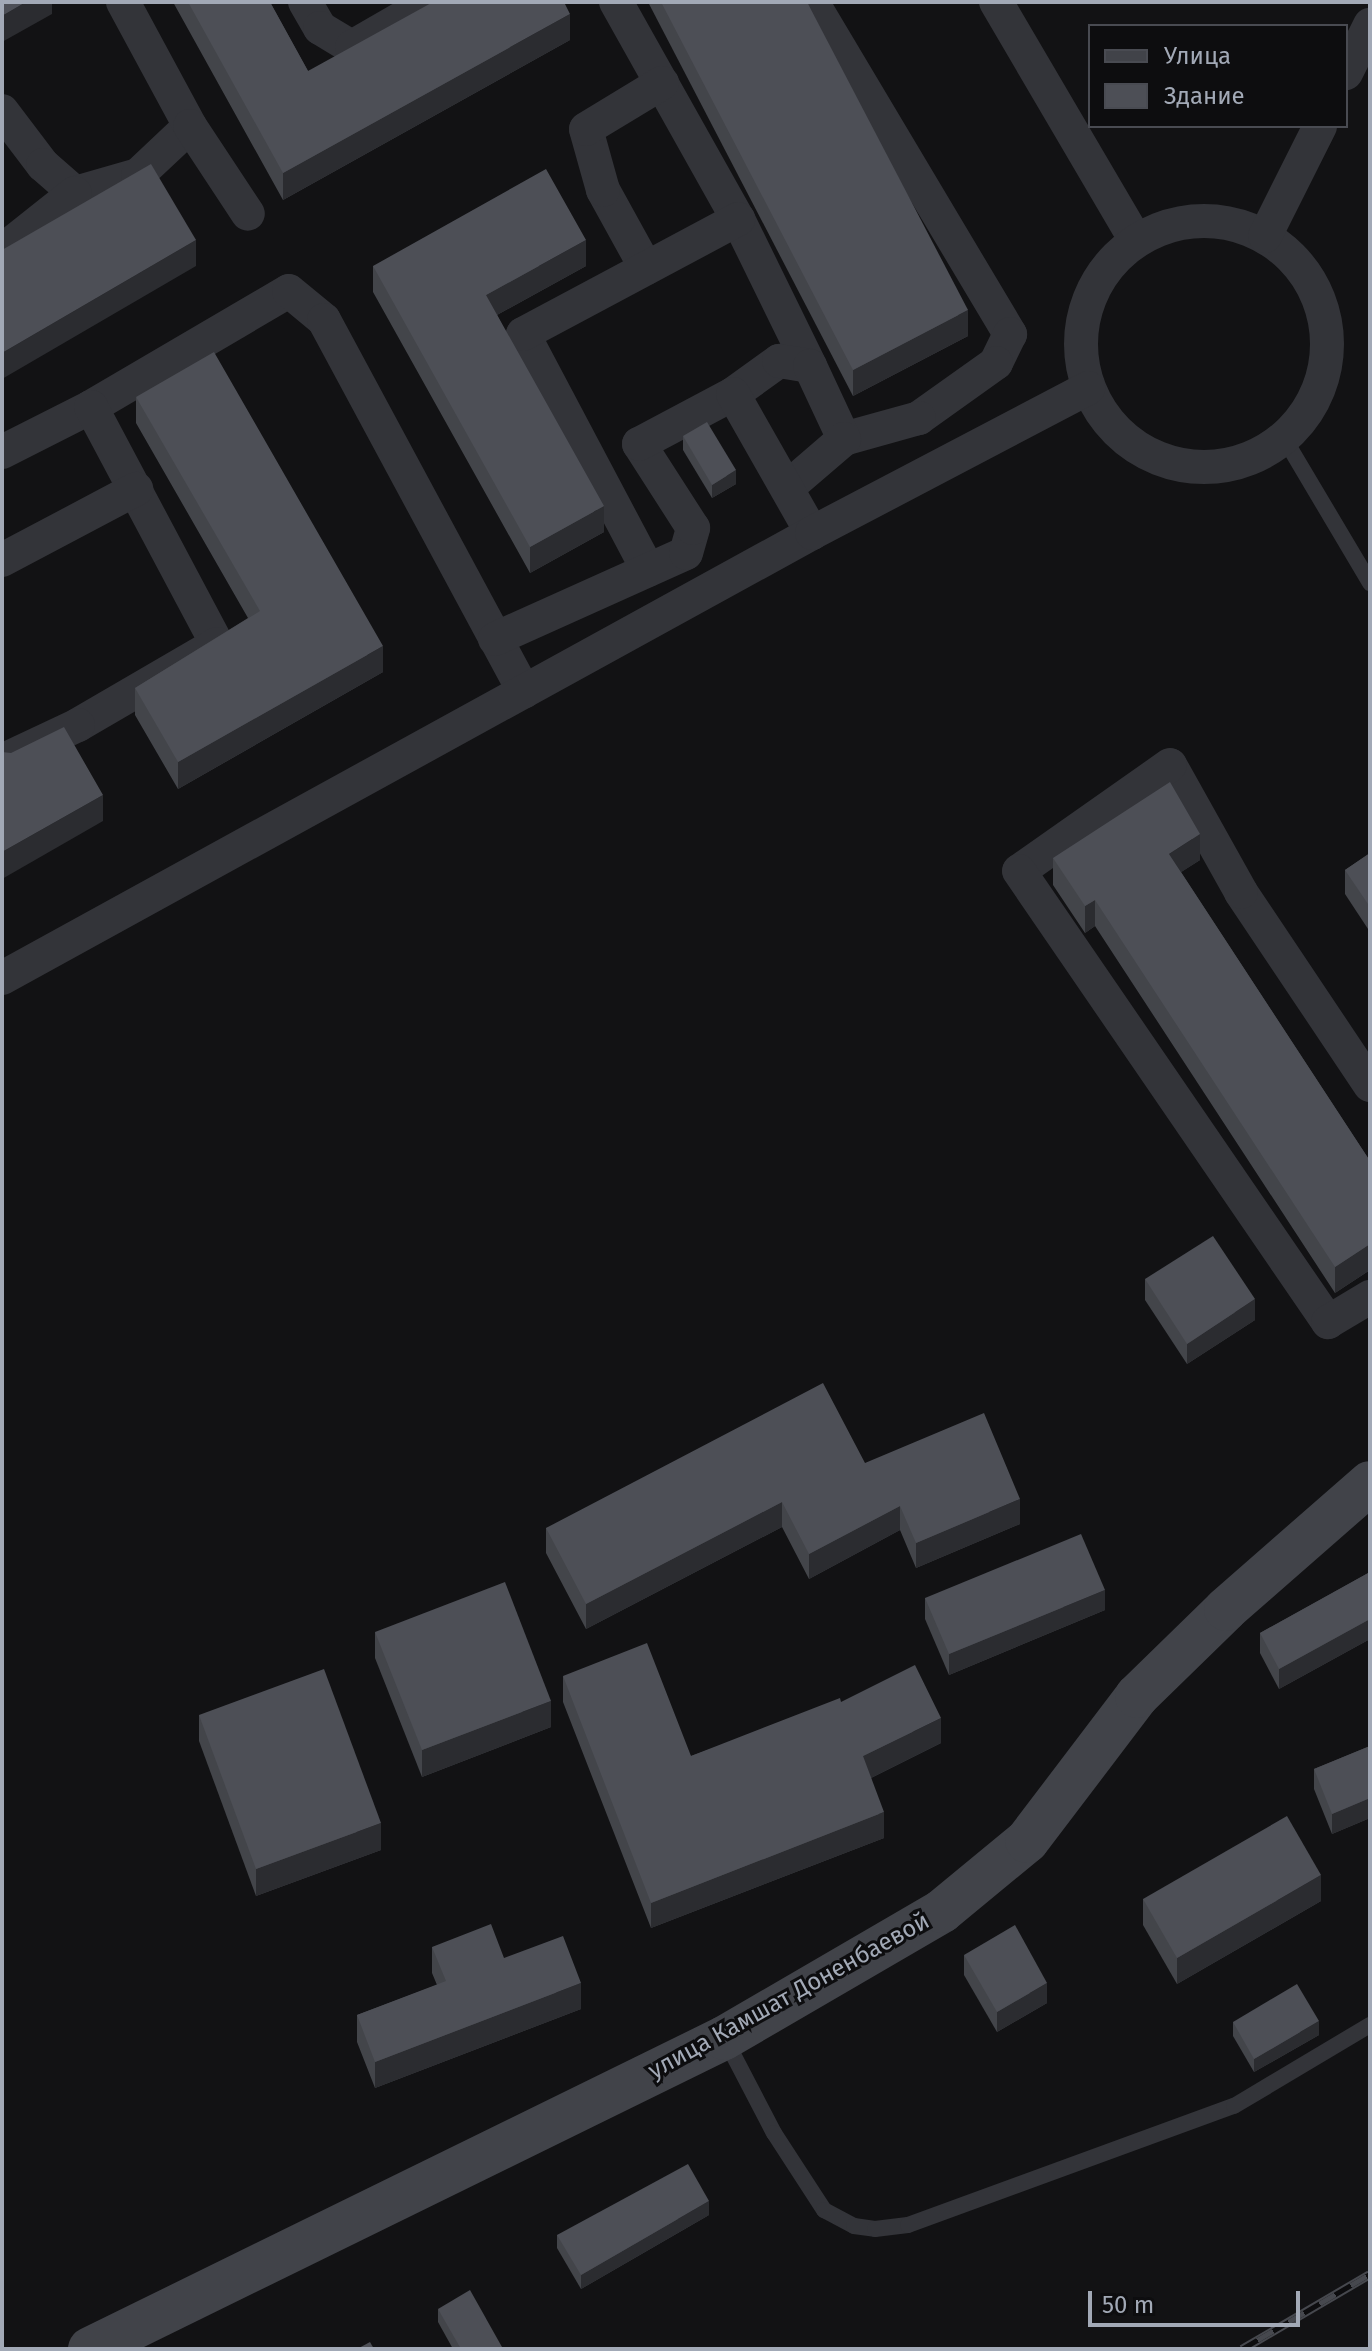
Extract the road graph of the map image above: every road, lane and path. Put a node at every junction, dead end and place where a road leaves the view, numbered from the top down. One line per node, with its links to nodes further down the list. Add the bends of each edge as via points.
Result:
1 (123, 2): 11 (street)
2 (305, 2): 3 (street, via 320,28 352,47)
3 (430, 2)
4 (616, 2): 9 (street)
5 (812, 2): 25 (street, via 1010,334 996,363 919,418)
6 (996, 2): 17 (street)
7 (1370, 25): 8 (street)
8 (1348, 69)
9 (662, 83): 15 (street); 19 (street, via 586,129 603,190)
10 (2, 111): 13 (street, via 43,165)
11 (190, 126): 13 (street, via 138,175); 14 (street)
12 (1319, 128): 16 (street)
13 (75, 193): 18 (street)
14 (248, 214)
15 (738, 219): 19 (street); 20 (street)
16 (1265, 236): 17 (street, via 1233,224 1200,220 1166,226); 24 (street, via 1292,257 1312,284 1325,316 1328,350 1322,383 1307,413)
17 (1136, 241): 21 (street, via 1110,263 1085,312 1081,356)
18 (2, 251)
19 (646, 268): 28 (street, via 523,334)
20 (810, 366): 22 (street, via 779,361); 25 (street)
21 (1088, 388): 24 (street, via 1108,422 1137,448 1173,464 1212,467 1251,459); 31 (street)
22 (733, 394): 26 (street); 29 (street)
23 (91, 407): 27 (street); 30 (street); 35 (street, via 289,291 324,320)
24 (1284, 438): 34 (lane)
25 (844, 439): 29 (street)
26 (639, 444): 28 (street); 33 (street, via 693,528 686,553)
27 (2, 452)
28 (595, 470): 33 (street)
29 (787, 488): 31 (street)
30 (136, 489): 32 (street); 37 (street, via 217,644 78,725)
31 (812, 533): 36 (street)
32 (2, 560)
33 (648, 570): 35 (street)
34 (1370, 583)
35 (495, 639): 36 (street)
36 (524, 692): 38 (street)
37 (2, 761)
38 (2, 978)
39 (1370, 1085): 40 (street, via 1241,892 1170,765 1019,871 1328,1322)
40 (1370, 1297)
41 (1370, 1483): 43 (street, улица Камшат Доненбаевой, via 1226,1609 1137,1696 1027,1841 942,1911)
42 (1370, 2025): 43 (lane, via 1234,2106 908,2225 875,2229 854,2226 824,2210 774,2133)
43 (724, 2038): 44 (street, улица Камшат Доненбаевой)
44 (90, 2349)

